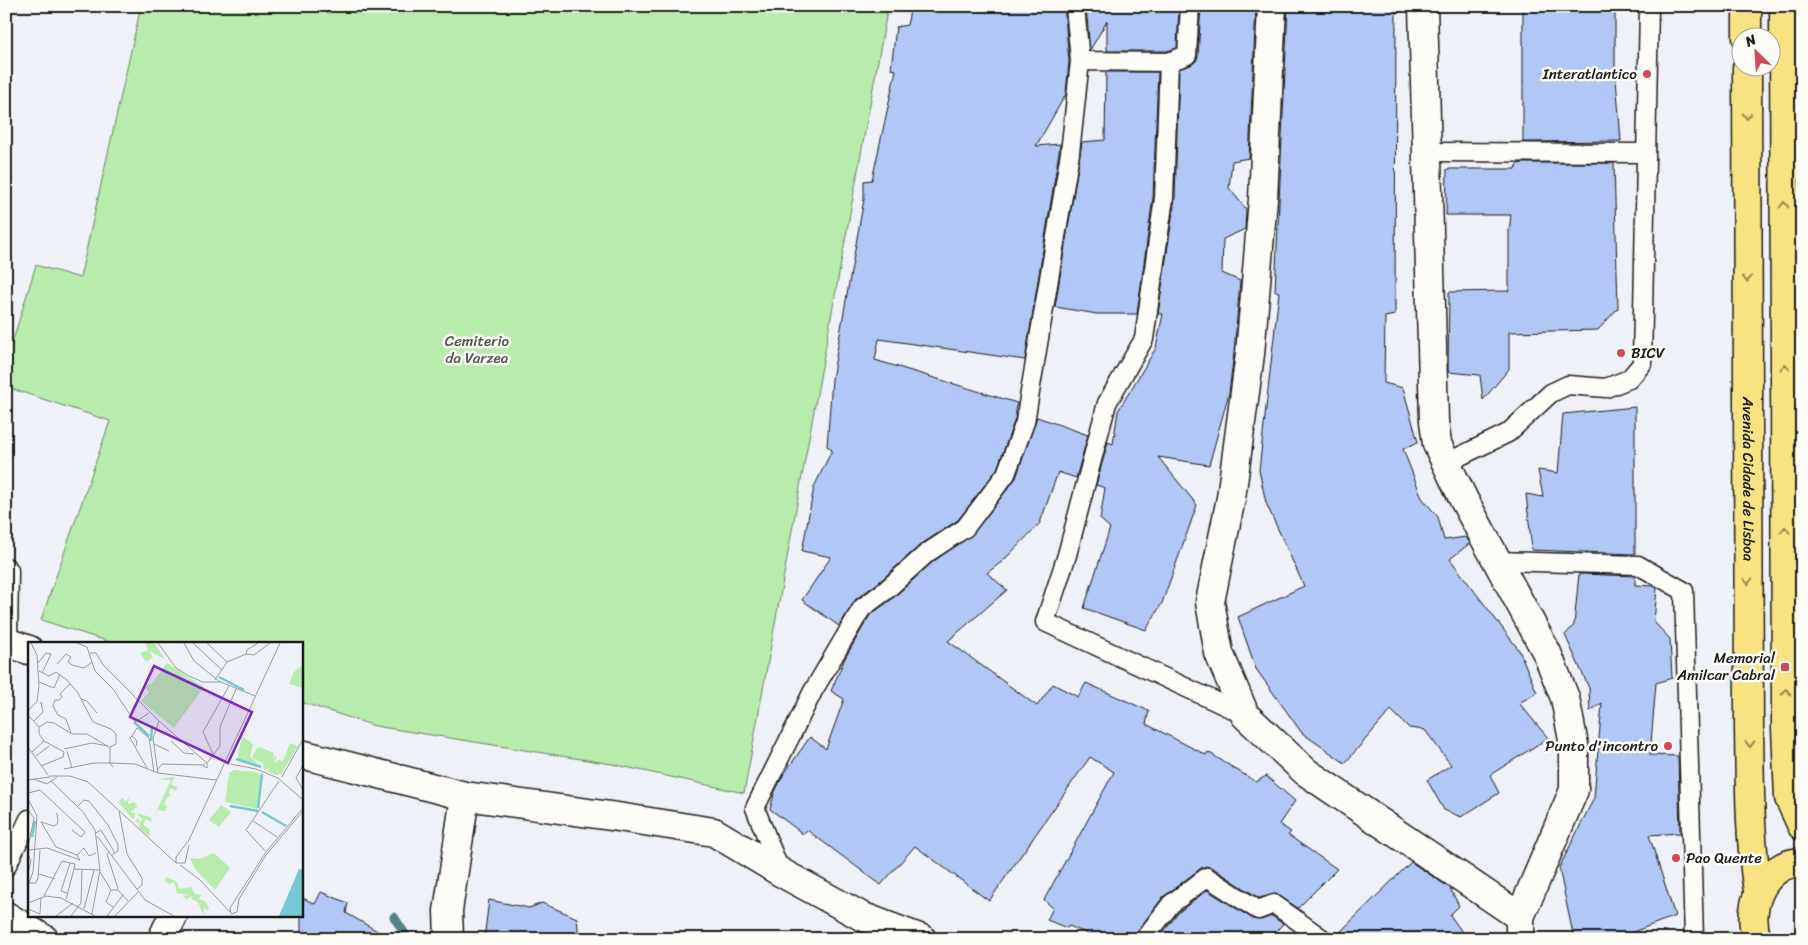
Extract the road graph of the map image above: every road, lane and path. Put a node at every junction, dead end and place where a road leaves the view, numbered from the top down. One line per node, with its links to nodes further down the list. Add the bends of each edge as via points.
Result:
1 (1076, 6): 9 (lane)
2 (1190, 6): 10 (lane, via 1187,55)
3 (1272, 6): 19 (street, via 1263,199 1250,354 1231,498 1210,602 1219,653)
4 (1423, 6): 13 (street)
5 (1649, 6): 14 (lane)
6 (1747, 6): 8 (main road)
7 (1784, 6): 12 (main road)
8 (1747, 28)
9 (1080, 61): 10 (lane); 26 (lane, via 1070,153 1025,422 1006,474 965,528 926,553 862,608 813,691 755,808)
10 (1169, 62): 19 (lane, via 1164,198 1144,340 1107,403 1067,555 1045,622)
11 (1747, 78): 27 (main road, Avenida Cidade de Lisboa, one-way to 27, via 1749,728 1752,838)
12 (1793, 136): 23 (main road, one-way to 12, via 1789,798 1786,728)
13 (1427, 152): 14 (lane); 15 (street, via 1434,421 1437,444)
14 (1646, 153): 15 (lane, via 1642,364 1629,379 1606,388 1568,385 1551,393 1508,433)
15 (1446, 463): 16 (street)
16 (1496, 560): 30 (street, via 1547,652 1565,698 1574,745 1574,790); 38 (lane, via 1638,565 1684,591)
17 (6, 567): 18 (lane)
18 (14, 645)
19 (1245, 715): 30 (street, via 1306,772)
20 (302, 754): 21 (street)
21 (465, 796): 26 (street, via 714,832); 34 (street, via 448,910)
22 (28, 821): 25 (lane)
23 (1802, 826)
24 (1802, 862): 27 (main road, via 1781,867)
25 (6, 867)
26 (782, 873): 35 (street, via 861,916)
27 (1758, 891): 31 (main road, via 1752,914)
28 (6, 916): 32 (street)
29 (172, 918): 33 (street)
30 (1520, 928)
31 (1756, 938)
32 (44, 939)
33 (162, 939)
34 (448, 939)
35 (922, 939)
36 (1144, 939): 37 (lane, via 1171,904 1207,877 1258,910 1274,904)
37 (1324, 939)
38 (1694, 939)

